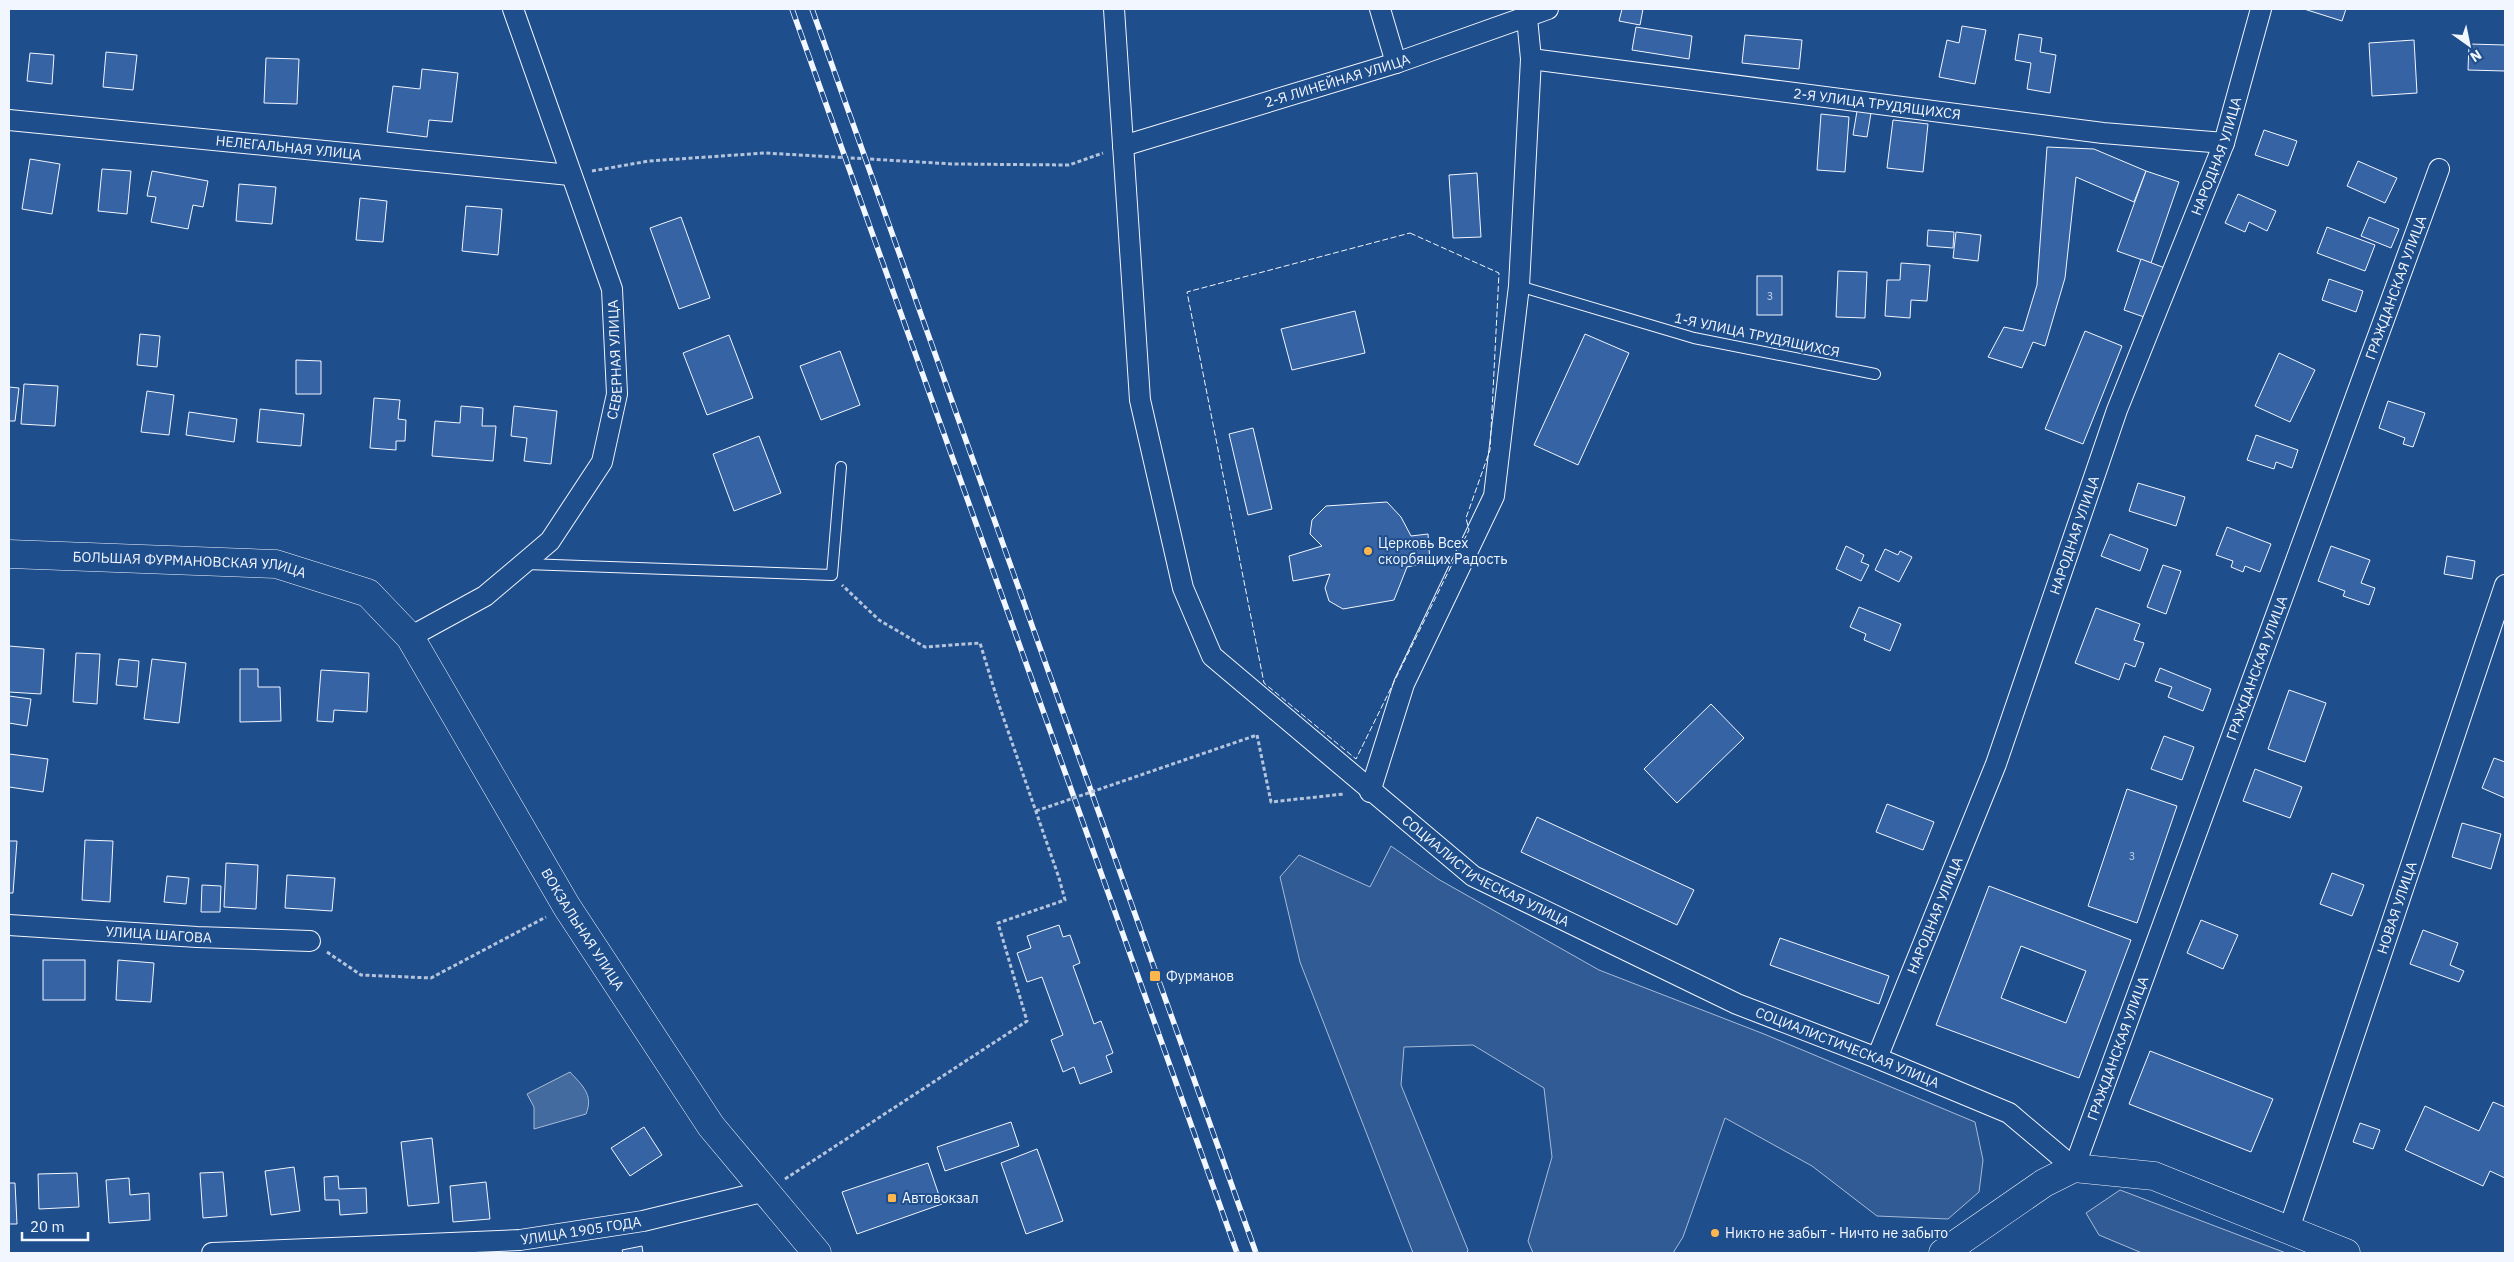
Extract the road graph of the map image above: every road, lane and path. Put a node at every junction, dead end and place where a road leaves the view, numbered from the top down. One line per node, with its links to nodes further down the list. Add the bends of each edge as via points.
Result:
1 (512, 9): 13 (street, СЕВЕРНАЯ УЛИЦА)
2 (1114, 9): 11 (street, СОЦИАЛИСТИЧЕСКАЯ УЛИЦА)
3 (1380, 9): 8 (street)
4 (1548, 9): 6 (street, 2-Я ЛИНЕЙНАЯ УЛИЦА)
5 (2261, 9): 10 (street, НАРОДНАЯ УЛИЦА)
6 (1527, 18): 7 (street); 8 (street, 2-Я ЛИНЕЙНАЯ УЛИЦА)
7 (1531, 59): 10 (street, 2-Я УЛИЦА ТРУДЯЩИХСЯ, via 2103,133); 14 (street)
8 (1396, 63): 11 (street, 2-Я ЛИНЕЙНАЯ УЛИЦА)
9 (9, 120): 13 (street, НЕЛЕГАЛЬНАЯ УЛИЦА)
10 (2224, 143): 28 (street, НАРОДНАЯ УЛИЦА, via 2117,410 1996,764)
11 (1123, 146): 13 (path, via 1069,165 954,164 765,153 649,161); 23 (street, СОЦИАЛИСТИЧЕСКАЯ УЛИЦА, via 1140,400 1183,588 1212,656)
12 (2439, 170): 29 (street, ГРАЖДАНСКАЯ УЛИЦА)
13 (570, 174): 18 (street, СЕВЕРНАЯ УЛИЦА, via 612,290 617,394 602,462 550,541)
14 (1520, 286): 15 (lane, 1-Я УЛИЦА ТРУДЯЩИХСЯ, via 1694,338); 23 (street, via 1494,496 1404,684)
15 (1875, 374)
16 (841, 467): 19 (lane)
17 (9, 554): 21 (main road, БОЛЬШАЯ ФУРМАНОВСКАЯ УЛИЦА, via 276,564)
18 (524, 563): 19 (lane, via 739,574); 22 (street, СЕВЕРНАЯ УЛИЦА, via 485,596)
19 (832, 575): 24 (path, via 879,620 925,647 980,643)
20 (2505, 586): 31 (street, НОВАЯ УЛИЦА)
21 (368, 593): 22 (main road, ВОКЗАЛЬНАЯ УЛИЦА)
22 (410, 637): 25 (main road, ВОКЗАЛЬНАЯ УЛИЦА)
23 (1370, 792): 24 (path, bridge, via 1271,802 1257,735); 28 (street, СОЦИАЛИСТИЧЕСКАЯ УЛИЦА, via 1473,876 1737,1004)
24 (1036, 811): 30 (path, via 1064,900 998,923 1027,1021)
25 (567, 907): 27 (path, via 431,978 361,976); 30 (main road, ВОКЗАЛЬНАЯ УЛИЦА, via 711,1126)
26 (9, 925): 27 (street, УЛИЦА ШАГОВА)
27 (310, 941)
28 (1877, 1058): 29 (street, СОЦИАЛИСТИЧЕСКАЯ УЛИЦА, via 2009,1114)
29 (2074, 1168): 31 (main road, via 2154,1176); 34 (main road, via 2044,1183)
30 (766, 1192): 32 (street, УЛИЦА 1905 ГОДА, via 643,1221 520,1240); 33 (main road, ВОКЗАЛЬНАЯ УЛИЦА)
31 (2289, 1229): 35 (main road)
32 (212, 1253)
33 (817, 1253)
34 (1943, 1253)
35 (2346, 1253)

